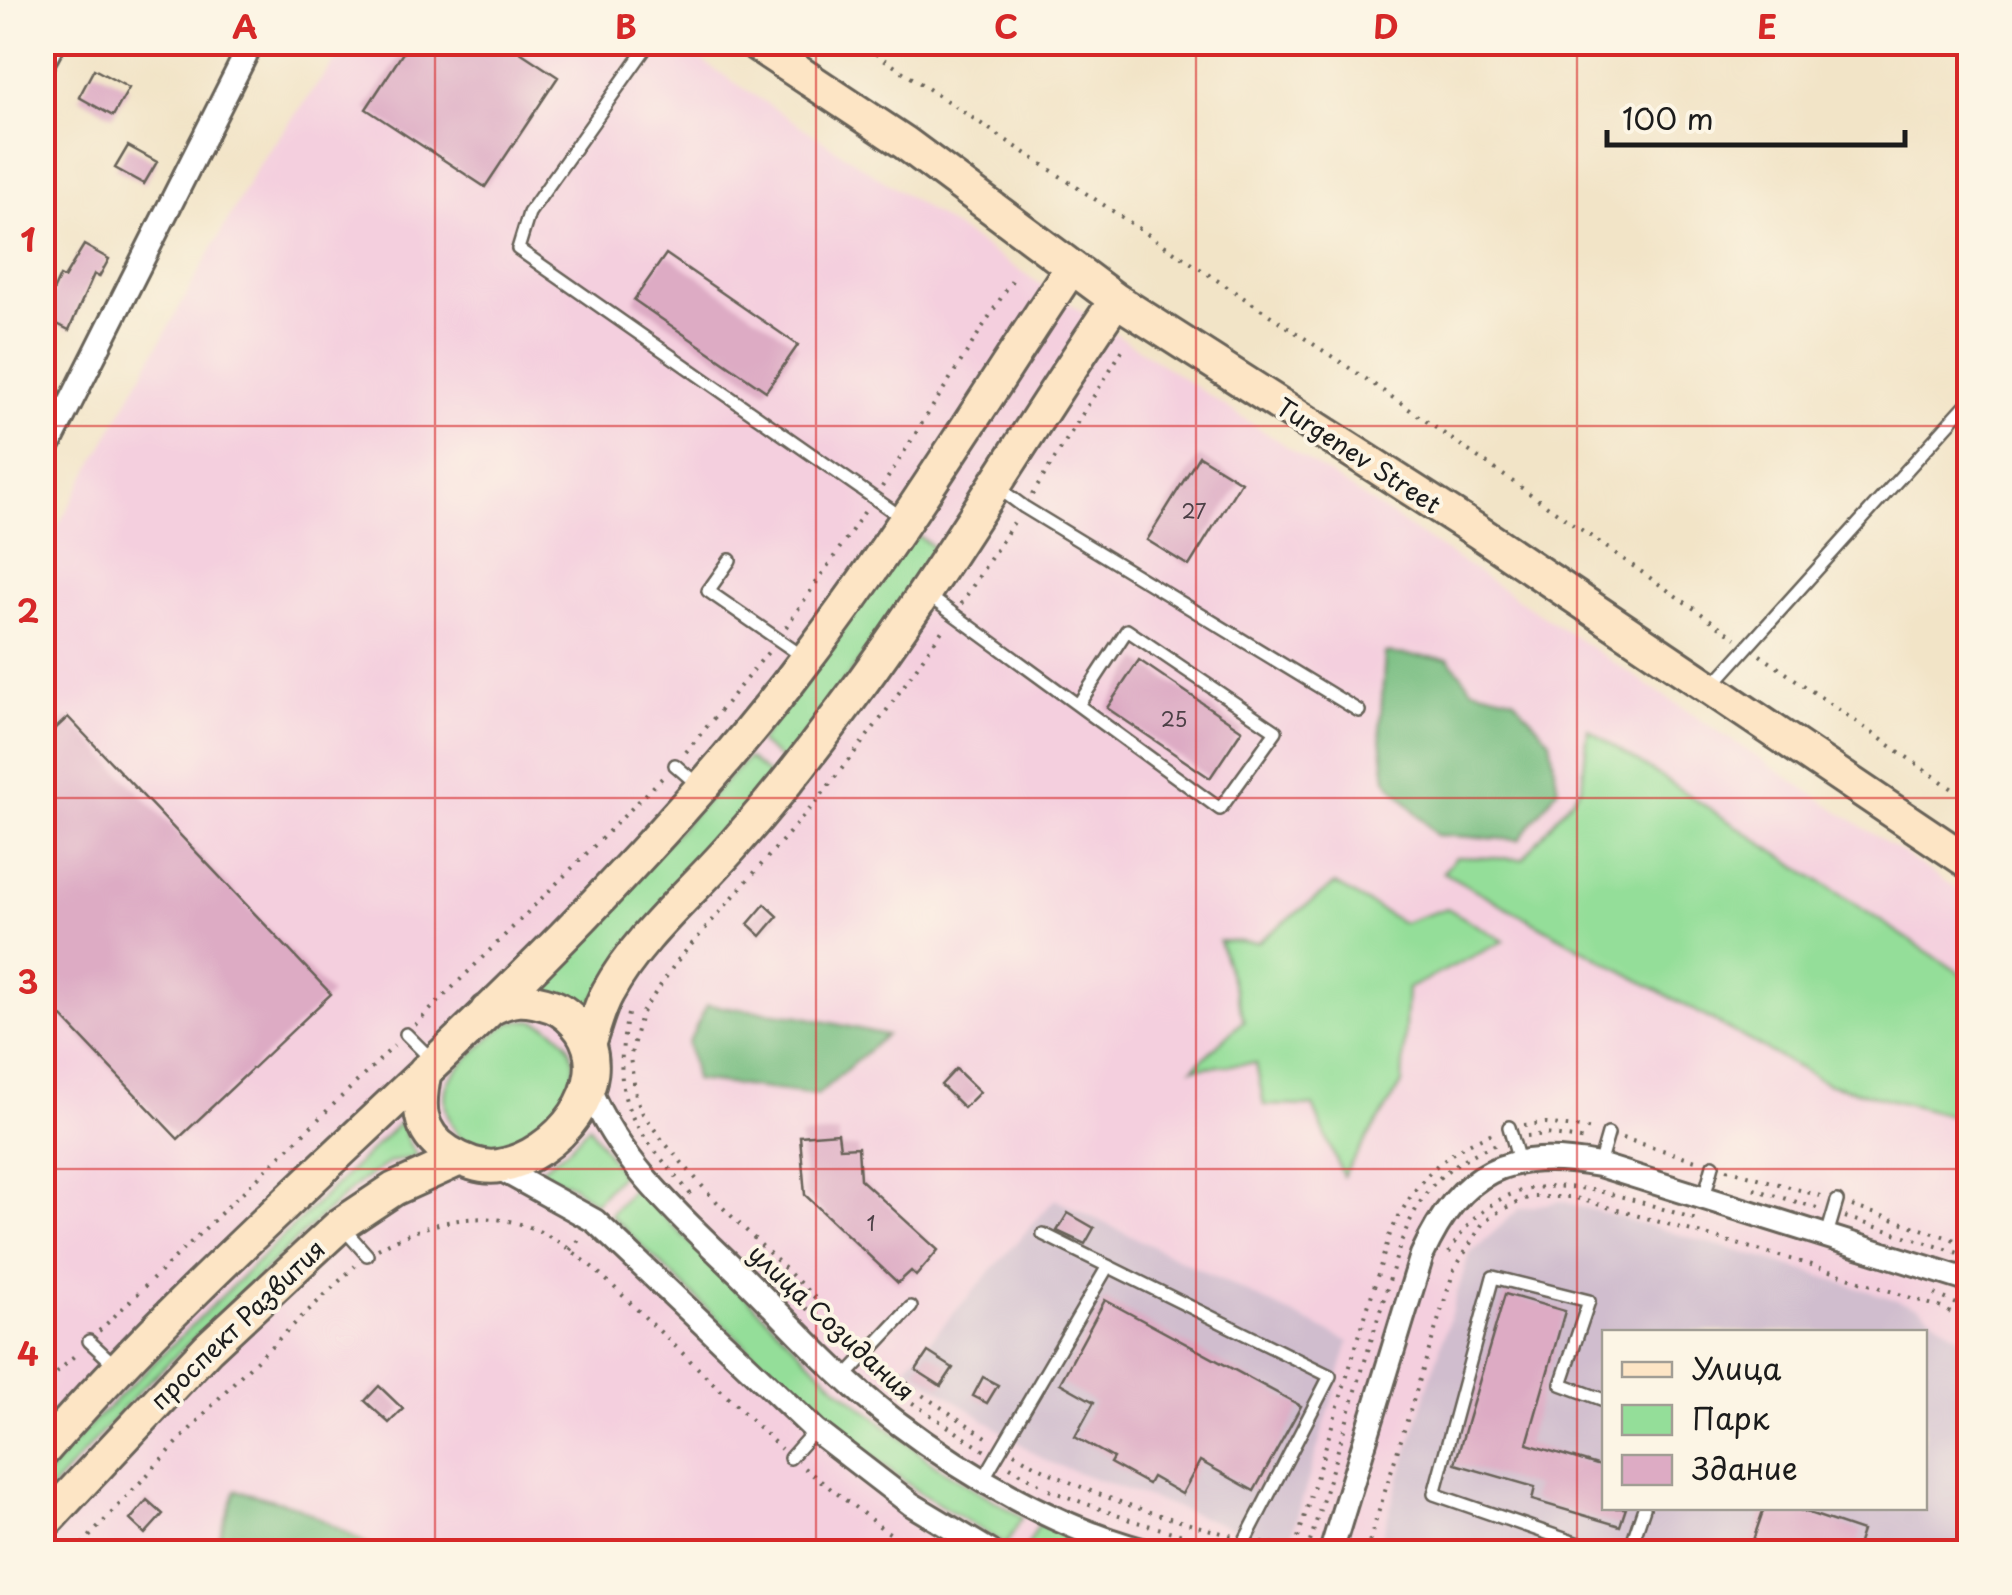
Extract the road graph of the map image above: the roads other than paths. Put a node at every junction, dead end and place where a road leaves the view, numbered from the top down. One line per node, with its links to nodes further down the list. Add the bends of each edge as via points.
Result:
1 (54, 42): 5 (street)
2 (252, 42): 9 (street)
3 (650, 42): 12 (lane, via 528,213 518,249)
4 (752, 42): 6 (street, Turgenev Street, via 904,143)
5 (42, 64)
6 (1071, 268): 7 (street, Turgenev Street); 10 (street)
7 (1116, 300): 11 (street); 16 (street, Turgenev Street)
8 (1970, 400): 16 (lane)
9 (42, 460)
10 (938, 470): 11 (street); 12 (street)
11 (989, 492): 14 (street); 18 (lane)
12 (904, 519): 15 (street)
13 (730, 560): 15 (lane, via 708,590)
14 (926, 594): 17 (lane); 24 (street, via 736,843 648,937 608,992)
15 (807, 659): 20 (street)
16 (1710, 688): 21 (street, Turgenev Street)
17 (1078, 705): 17 (lane, via 1220,809 1276,731 1127,630)
18 (1359, 711)
19 (674, 765): 20 (lane)
20 (701, 788): 22 (street)
21 (1970, 862)
22 (483, 1014): 24 (street, via 506,1000 540,1002 573,1019); 25 (street)
23 (406, 1034): 25 (lane)
24 (589, 1042): 26 (street)
25 (430, 1067): 28 (street, via 418,1104 428,1132); 38 (street, проспект Развития)
26 (589, 1088): 30 (street, via 555,1136 528,1156); 39 (street, улица Созидания, via 638,1170)
27 (1510, 1132): 29 (lane)
28 (460, 1159): 30 (street); 31 (street, проспект Развития, via 394,1188)
29 (1518, 1161): 35 (street, via 1604,1148 1833,1216); 48 (street, via 1479,1177 1438,1219)
30 (497, 1166): 41 (street, via 595,1220)
31 (340, 1225): 33 (lane); 46 (street, проспект Развития, via 208,1348)
32 (1043, 1234): 34 (lane)
33 (366, 1255)
34 (1108, 1266): 44 (lane); 47 (lane, via 1330,1376)
35 (1968, 1269)
36 (911, 1306): 39 (lane)
37 (90, 1341): 38 (lane)
38 (120, 1370): 42 (street, проспект Развития)
39 (844, 1378): 44 (street, улица Созидания, via 893,1420)
40 (1602, 1399): 51 (lane, via 1562,1384 1589,1301 1493,1278 1434,1494)
41 (814, 1430): 43 (lane); 49 (street, via 911,1504)
42 (42, 1452)
43 (790, 1458)
44 (995, 1461): 50 (street, улица Созидания, via 1035,1508)
45 (1643, 1510): 52 (lane)
46 (42, 1525)
47 (1241, 1548)
48 (1316, 1551)
49 (992, 1552)
50 (1149, 1552)
51 (1602, 1552)
52 (1630, 1552)

